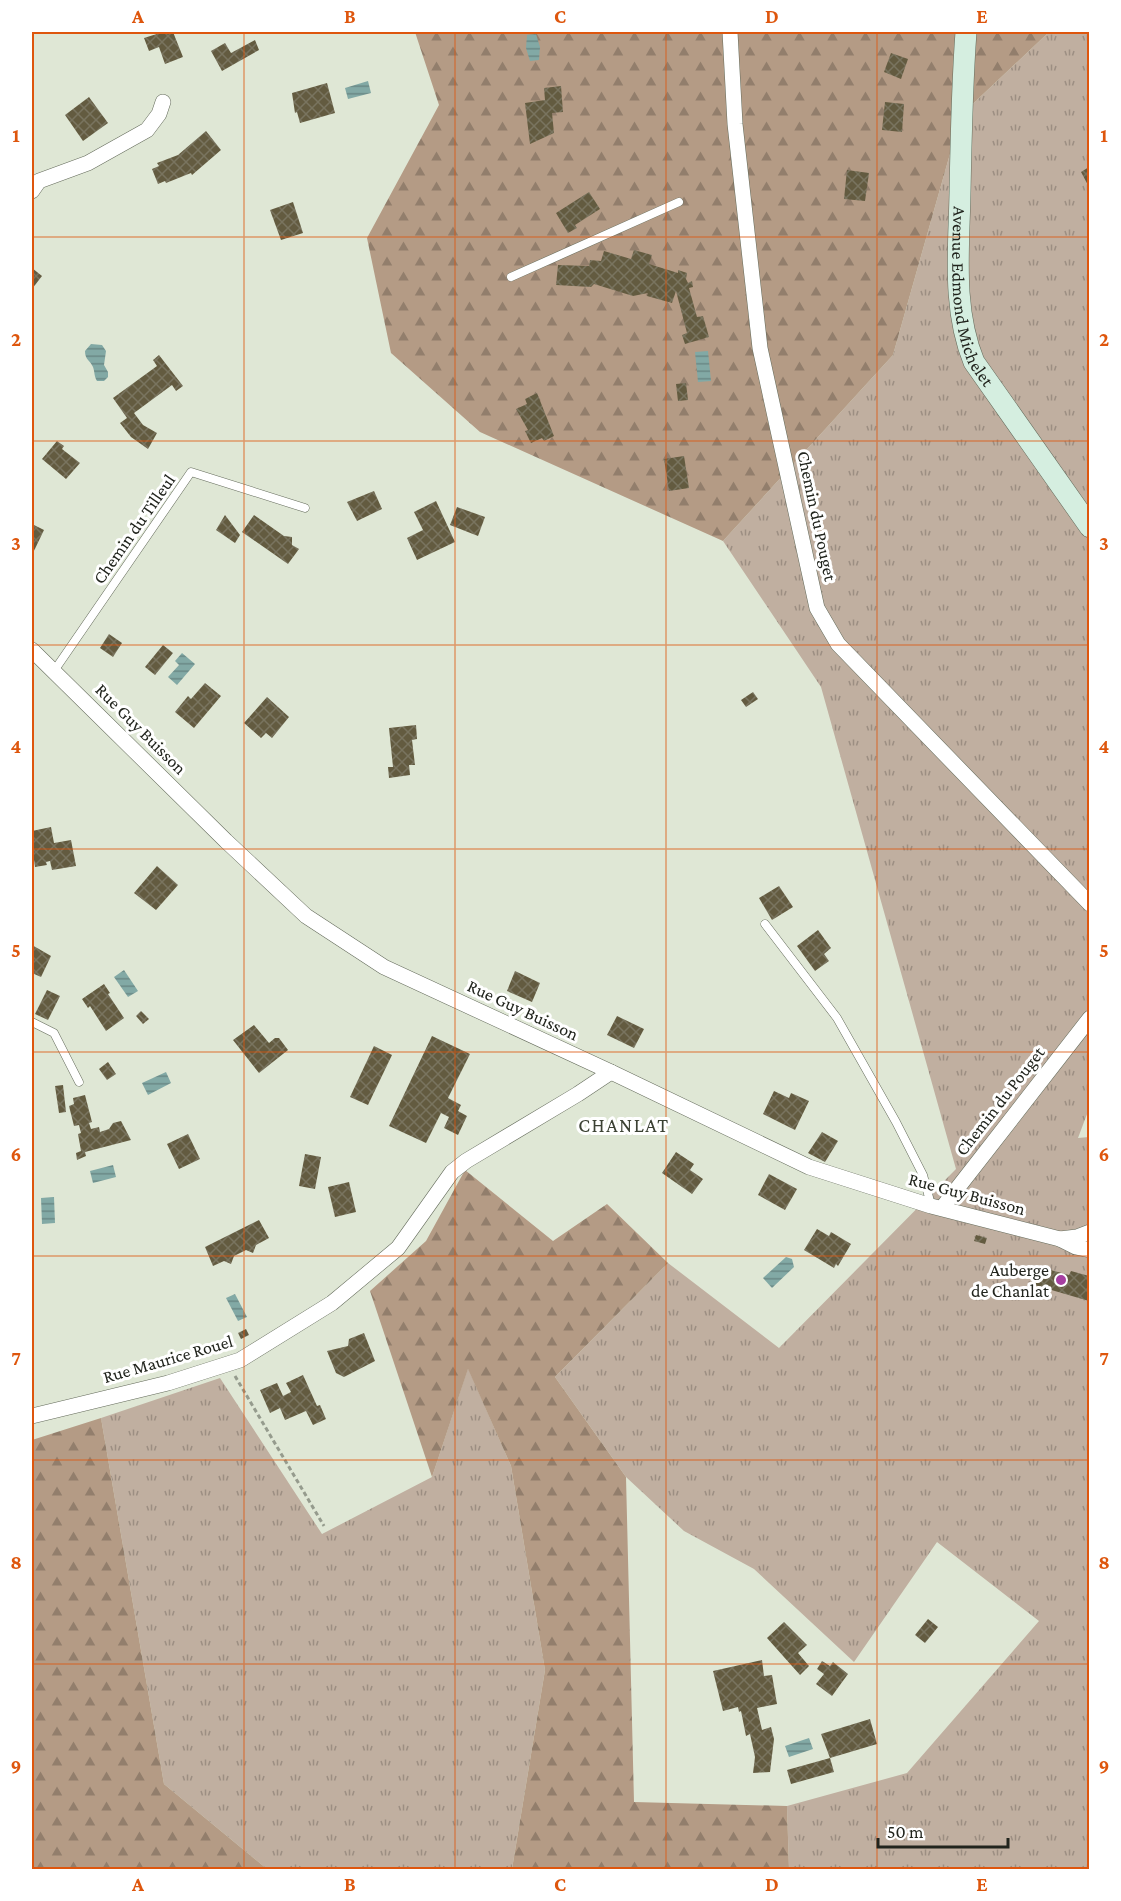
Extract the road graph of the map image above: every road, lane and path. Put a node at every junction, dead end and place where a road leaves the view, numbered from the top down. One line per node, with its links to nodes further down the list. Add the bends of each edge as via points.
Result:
1 (730, 32): 11 (street, Chemin du Pouget, via 735,124 760,348 817,608 838,644)
2 (966, 32): 8 (main road, Avenue Edmond Michelet, via 959,266 966,343 974,362)
3 (162, 102): 4 (street, via 159,114 147,130 88,163 39,182)
4 (32, 191)
5 (679, 202): 6 (lane)
6 (512, 277)
7 (305, 508): 10 (lane, Chemin du Tilleul, via 191,472)
8 (1089, 527)
9 (32, 650): 10 (street, Rue Guy Buisson)
10 (54, 671): 15 (street, Rue Guy Buisson, via 306,916 384,967)
11 (1089, 904)
12 (765, 924): 17 (lane, via 837,1018 896,1122)
13 (1089, 1018): 17 (street, Chemin du Pouget)
14 (32, 1022): 16 (lane, via 54,1033)
15 (611, 1072): 17 (street, Rue Guy Buisson, via 809,1167); 21 (street, Rue Maurice Rouel, via 465,1161 452,1172 398,1248 332,1303)
16 (79, 1082)
17 (936, 1207): 19 (street, Rue Guy Buisson)
18 (1089, 1232): 19 (street)
19 (1060, 1239): 20 (street, Rue Guy Buisson)
20 (1089, 1250)
21 (228, 1364): 22 (street, Rue Maurice Rouel); 23 (path)
22 (32, 1416)
23 (324, 1526)

